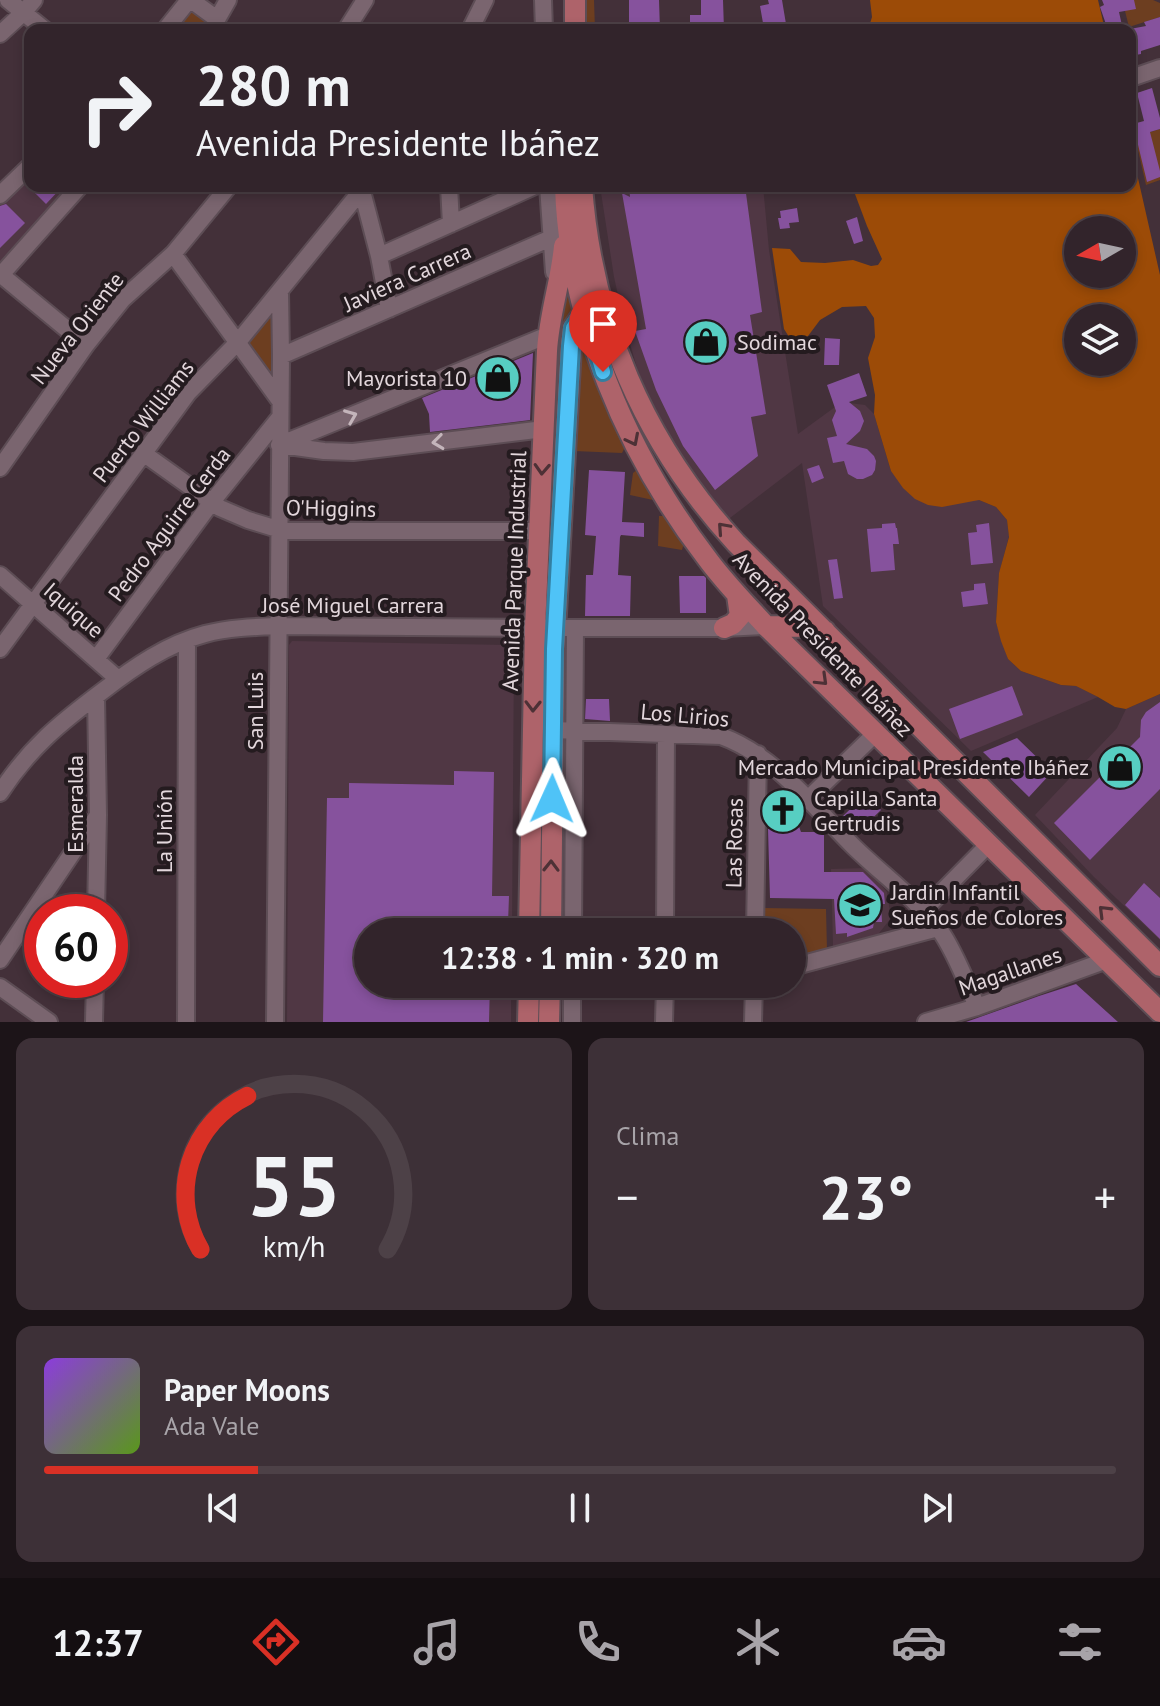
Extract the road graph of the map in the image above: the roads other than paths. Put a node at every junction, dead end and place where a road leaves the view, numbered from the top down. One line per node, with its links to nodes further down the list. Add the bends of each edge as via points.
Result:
1 (8, 0): 9 (street)
2 (190, 0): 11 (street); 12 (street)
3 (228, 0): 12 (street)
4 (365, 0): 13 (street)
5 (485, 0): 14 (street)
6 (543, 0): 15 (street)
7 (561, 0): 16 (main road)
8 (575, 0): 17 (main road)
9 (29, 6): 10 (street); 18 (street)
10 (41, 24)
11 (170, 24)
12 (214, 24)
13 (350, 24)
14 (473, 24)
15 (544, 24)
16 (561, 24)
17 (575, 24)
18 (0, 34)
19 (1160, 68): 20 (street)
20 (1136, 76)
21 (24, 172): 31 (street)
22 (75, 192): 37 (street)
23 (224, 192): 35 (street, Nueva Oriente)
24 (361, 192): 39 (street, Puerto Williams)
25 (365, 192): 36 (street, Puerto Williams)
26 (449, 192): 33 (street)
27 (522, 192): 33 (street, Javiera Carrera)
28 (548, 192): 34 (street)
29 (565, 192): 32 (main road, Avenida Presidente Ibáñez)
30 (582, 192): 38 (main road, Avenida Presidente Ibáñez)
31 (0, 195)
32 (567, 214): 41 (main road, Avenida Presidente Ibáñez); 42 (main road, Avenida Parque Industrial)
33 (451, 224): 36 (street, Javiera Carrera)
34 (551, 238): 40 (street, Javiera Carrera); 42 (street, via 554,271)
35 (173, 254): 43 (street); 44 (street, Nueva Oriente, via 123,299)
36 (379, 256): 40 (street, Puerto Williams)
37 (0, 275): 44 (street)
38 (597, 284): 41 (main road, Avenida Parque Industrial); 63 (main road, Avenida Presidente Ibáñez, one-way to 38, via 726,532 676,467 631,386)
39 (280, 291): 43 (street, Puerto Williams); 45 (street, San Luis)
40 (389, 309): 45 (street, Javiera Carrera)
41 (585, 311): 48 (main road, Avenida Parque Industrial, via 572,334); 56 (main road, Avenida Presidente Ibáñez, one-way to 56, via 632,440 678,518)
42 (548, 335): 47 (main road, Avenida Parque Industrial); 49 (street, one-way to 42)
43 (238, 342): 46 (street); 50 (street, Puerto Williams, via 188,393)
44 (86, 345): 51 (street, Nueva Oriente)
45 (281, 356): 46 (street, San Luis)
46 (280, 409): 49 (street, San Luis); 52 (street, Pedro Aguirre Cerda)
47 (544, 429): 48 (main road, via 556,424); 49 (street, one-way to 49, via 353,452); 54 (main road, Avenida Parque Industrial, one-way to 54)
48 (566, 431): 61 (main road, Avenida Parque Industrial)
49 (279, 445): 53 (street, San Luis)
50 (143, 453): 52 (street, O'Higgins); 57 (street, Puerto Williams)
51 (0, 468)
52 (211, 503): 53 (street, O'Higgins); 66 (street, Pedro Aguirre Cerda)
53 (279, 529): 54 (street, O'Higgins); 58 (street, San Luis)
54 (539, 531): 60 (main road, Avenida Parque Industrial)
55 (0, 575): 57 (street, Iquique)
56 (737, 595): 59 (main road, Avenida Presidente Ibáñez); 62 (main road, via 740,616)
57 (33, 604): 65 (street, Puerto Williams); 66 (street, Iquique)
58 (277, 626): 60 (street, José Miguel Carrera); 64 (street, José Miguel Carrera); 102 (street, San Luis)
59 (766, 626): 62 (street, José Miguel Carrera); 63 (main road); 70 (main road, Avenida Presidente Ibáñez, one-way to 70)
60 (535, 628): 61 (street, José Miguel Carrera); 79 (main road, Avenida Parque Industrial, one-way to 79)
61 (565, 628): 62 (street, José Miguel Carrera); 69 (main road, Avenida Parque Industrial)
62 (724, 628)
63 (825, 631): 85 (main road, Avenida Presidente Ibáñez, one-way to 63)
64 (187, 640): 67 (street, José Miguel Carrera); 101 (street, La Unión)
65 (0, 649)
66 (96, 659): 67 (street, Iquique)
67 (118, 679): 68 (street, José Miguel Carrera)
68 (96, 696): 73 (street, José Miguel Carrera, via 36,746); 75 (street, Esmeralda)
69 (564, 730): 71 (street, Los Lirios); 80 (main road, Avenida Parque Industrial, one-way to 69); 81 (street)
70 (876, 733): 74 (street); 76 (main road, Avenida Presidente Ibáñez)
71 (666, 734): 72 (street, Los Lirios, via 721,736); 82 (street)
72 (758, 754): 74 (street, Los Lirios); 83 (street, Las Rosas)
73 (0, 793)
74 (808, 799): 78 (street, Los Lirios)
75 (98, 815): 77 (street, Esmeralda); 86 (street)
76 (989, 844): 78 (street); 87 (main road, Avenida Presidente Ibáñez)
77 (96, 894)
78 (923, 911): 84 (street, Los Lirios)
79 (529, 918)
80 (552, 918)
81 (572, 918)
82 (665, 918)
83 (755, 918)
84 (938, 928): 88 (street); 97 (street, Los Lirios)
85 (1129, 936): 87 (main road); 89 (main road, Avenida Presidente Ibáñez)
86 (0, 960)
87 (1107, 960): 97 (street, Magallanes); 98 (main road, Avenida Presidente Ibáñez)
88 (806, 963)
89 (1160, 966)
90 (2, 995): 99 (street)
91 (95, 998): 100 (street)
92 (529, 998): 103 (main road)
93 (550, 998): 104 (main road)
94 (572, 998): 105 (street)
95 (665, 998): 106 (street)
96 (754, 998): 107 (street)
97 (977, 1007): 108 (street, Magallanes)
98 (1160, 1012)
99 (49, 1022)
100 (94, 1022)
101 (186, 1022)
102 (275, 1022)
103 (528, 1022)
104 (549, 1022)
105 (572, 1022)
106 (664, 1022)
107 (753, 1022)
108 (926, 1022)

